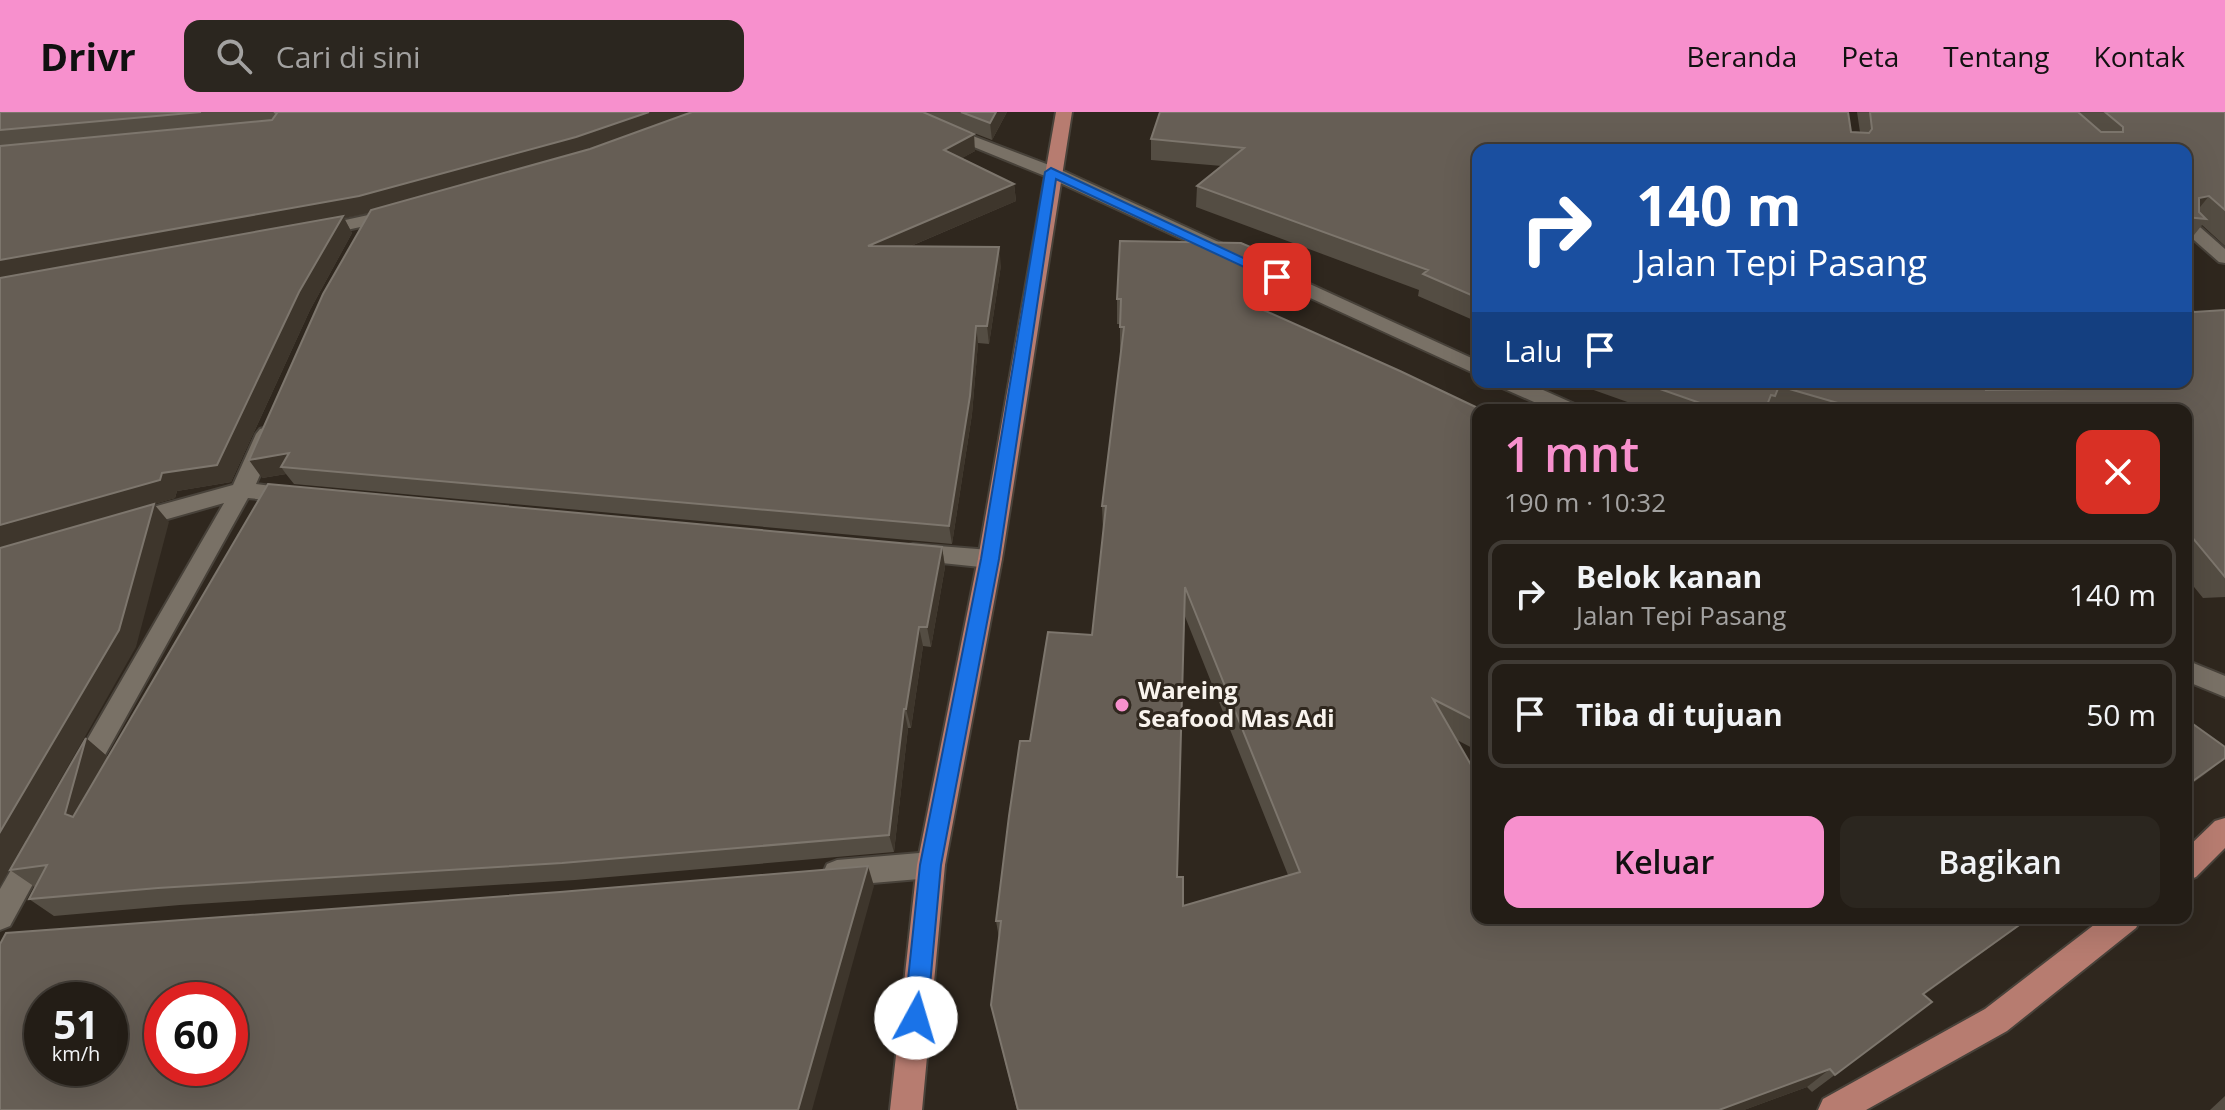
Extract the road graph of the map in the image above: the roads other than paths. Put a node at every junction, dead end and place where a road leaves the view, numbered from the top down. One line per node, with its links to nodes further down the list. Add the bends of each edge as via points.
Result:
1 (896, 112): 3 (street)
2 (1064, 112): 3 (main road)
3 (1051, 172): 10 (street); 18 (main road)
4 (415, 209): 5 (street)
5 (371, 221): 7 (street); 8 (street)
6 (2192, 229): 9 (street)
7 (296, 235)
8 (357, 246)
9 (2225, 258)
10 (1472, 366)
11 (1520, 388): 12 (street)
12 (1556, 404)
13 (279, 407): 14 (street)
14 (242, 490): 15 (street); 16 (street); 21 (street)
15 (321, 497)
16 (106, 529)
17 (895, 550): 18 (street)
18 (990, 559): 25 (main road)
19 (2192, 673): 20 (street)
20 (2225, 687)
21 (70, 792)
22 (2225, 830): 24 (main road)
23 (47, 833): 28 (street)
24 (2192, 862)
25 (931, 865): 26 (street); 29 (main road)
26 (807, 876)
27 (2118, 924): 30 (main road, via 1996,1020)
28 (5, 930)
29 (906, 1110)
30 (1834, 1110)

